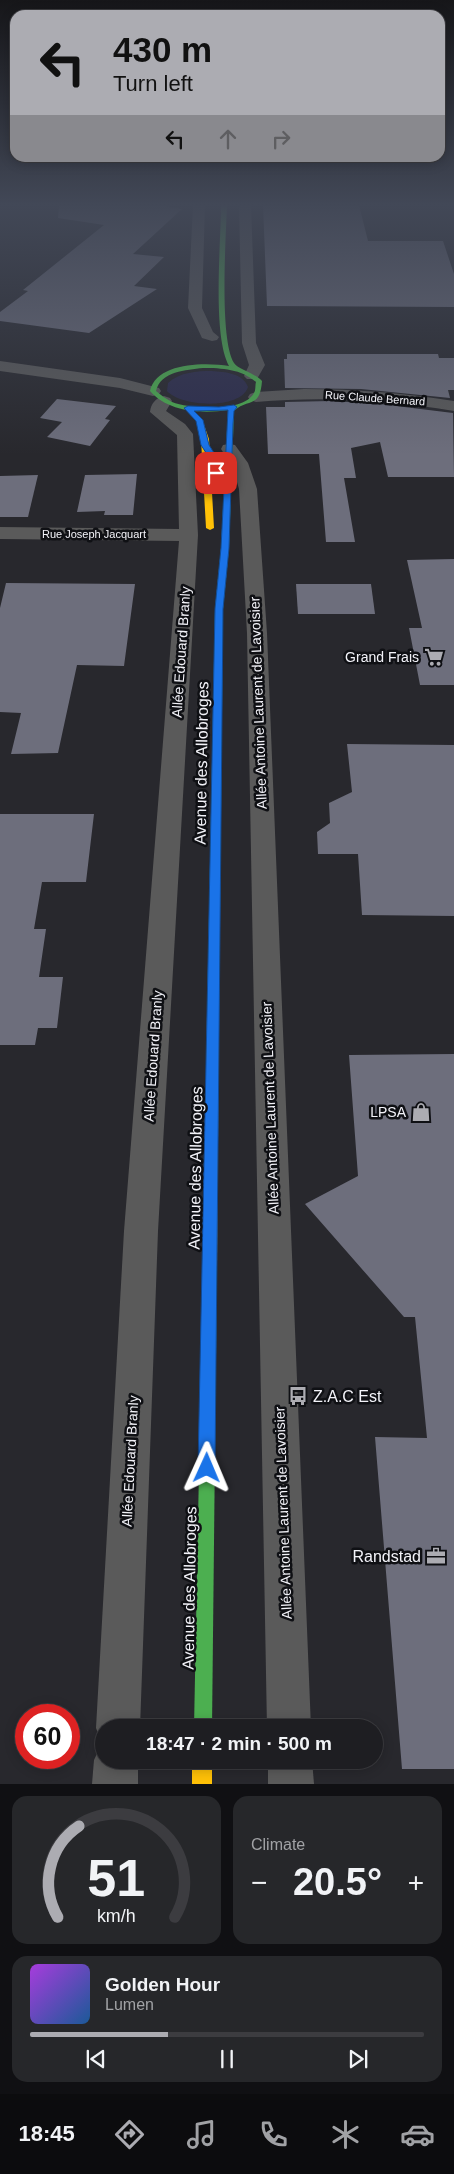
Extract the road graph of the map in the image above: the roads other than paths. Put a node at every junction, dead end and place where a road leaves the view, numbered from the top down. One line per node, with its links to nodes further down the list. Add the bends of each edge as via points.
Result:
1 (196, 288): 5 (street, via 195,308)
2 (222, 288): 4 (main road)
3 (247, 288): 11 (street, via 249,343 258,364)
4 (222, 310): 5 (main road); 8 (main road, via 227,357)
5 (209, 347): 7 (main road)
6 (0, 366): 10 (street)
7 (192, 367): 8 (main road); 9 (main road)
8 (238, 370): 11 (main road)
9 (163, 375): 10 (street); 12 (main road, via 153,386)
10 (120, 383): 12 (street)
11 (256, 386): 13 (street, Rue Claude Bernard, via 296,393 417,400); 14 (main road)
12 (158, 396): 15 (main road); 20 (street, Allée Edouard Branly, via 158,412 185,434)
13 (454, 406)
14 (234, 407): 15 (main road); 17 (main road, via 231,411)
15 (188, 408): 16 (main road, via 200,420)
16 (205, 445): 18 (street, via 214,459 216,473); 20 (main road, via 209,473)
17 (229, 449): 18 (street, Allée Antoine Laurent de Lavoisier, via 243,469)
18 (238, 484): 22 (main road, Avenue des Allobroges); 25 (street, Allée Antoine Laurent de Lavoisier, via 257,633)
19 (0, 533): 20 (street, Rue Joseph Jacquart)
20 (200, 537): 23 (street, Allée Edouard Branly, via 141,1231)
21 (212, 558): 22 (main road, Avenue des Allobroges)
22 (219, 609): 24 (main road, Avenue des Allobroges)
23 (118, 1719)
24 (203, 1719)
25 (289, 1719)
26 (116, 1769): 29 (street)
27 (202, 1769): 30 (main road)
28 (290, 1769): 31 (street)
29 (115, 1784)
30 (202, 1784)
31 (291, 1784)

